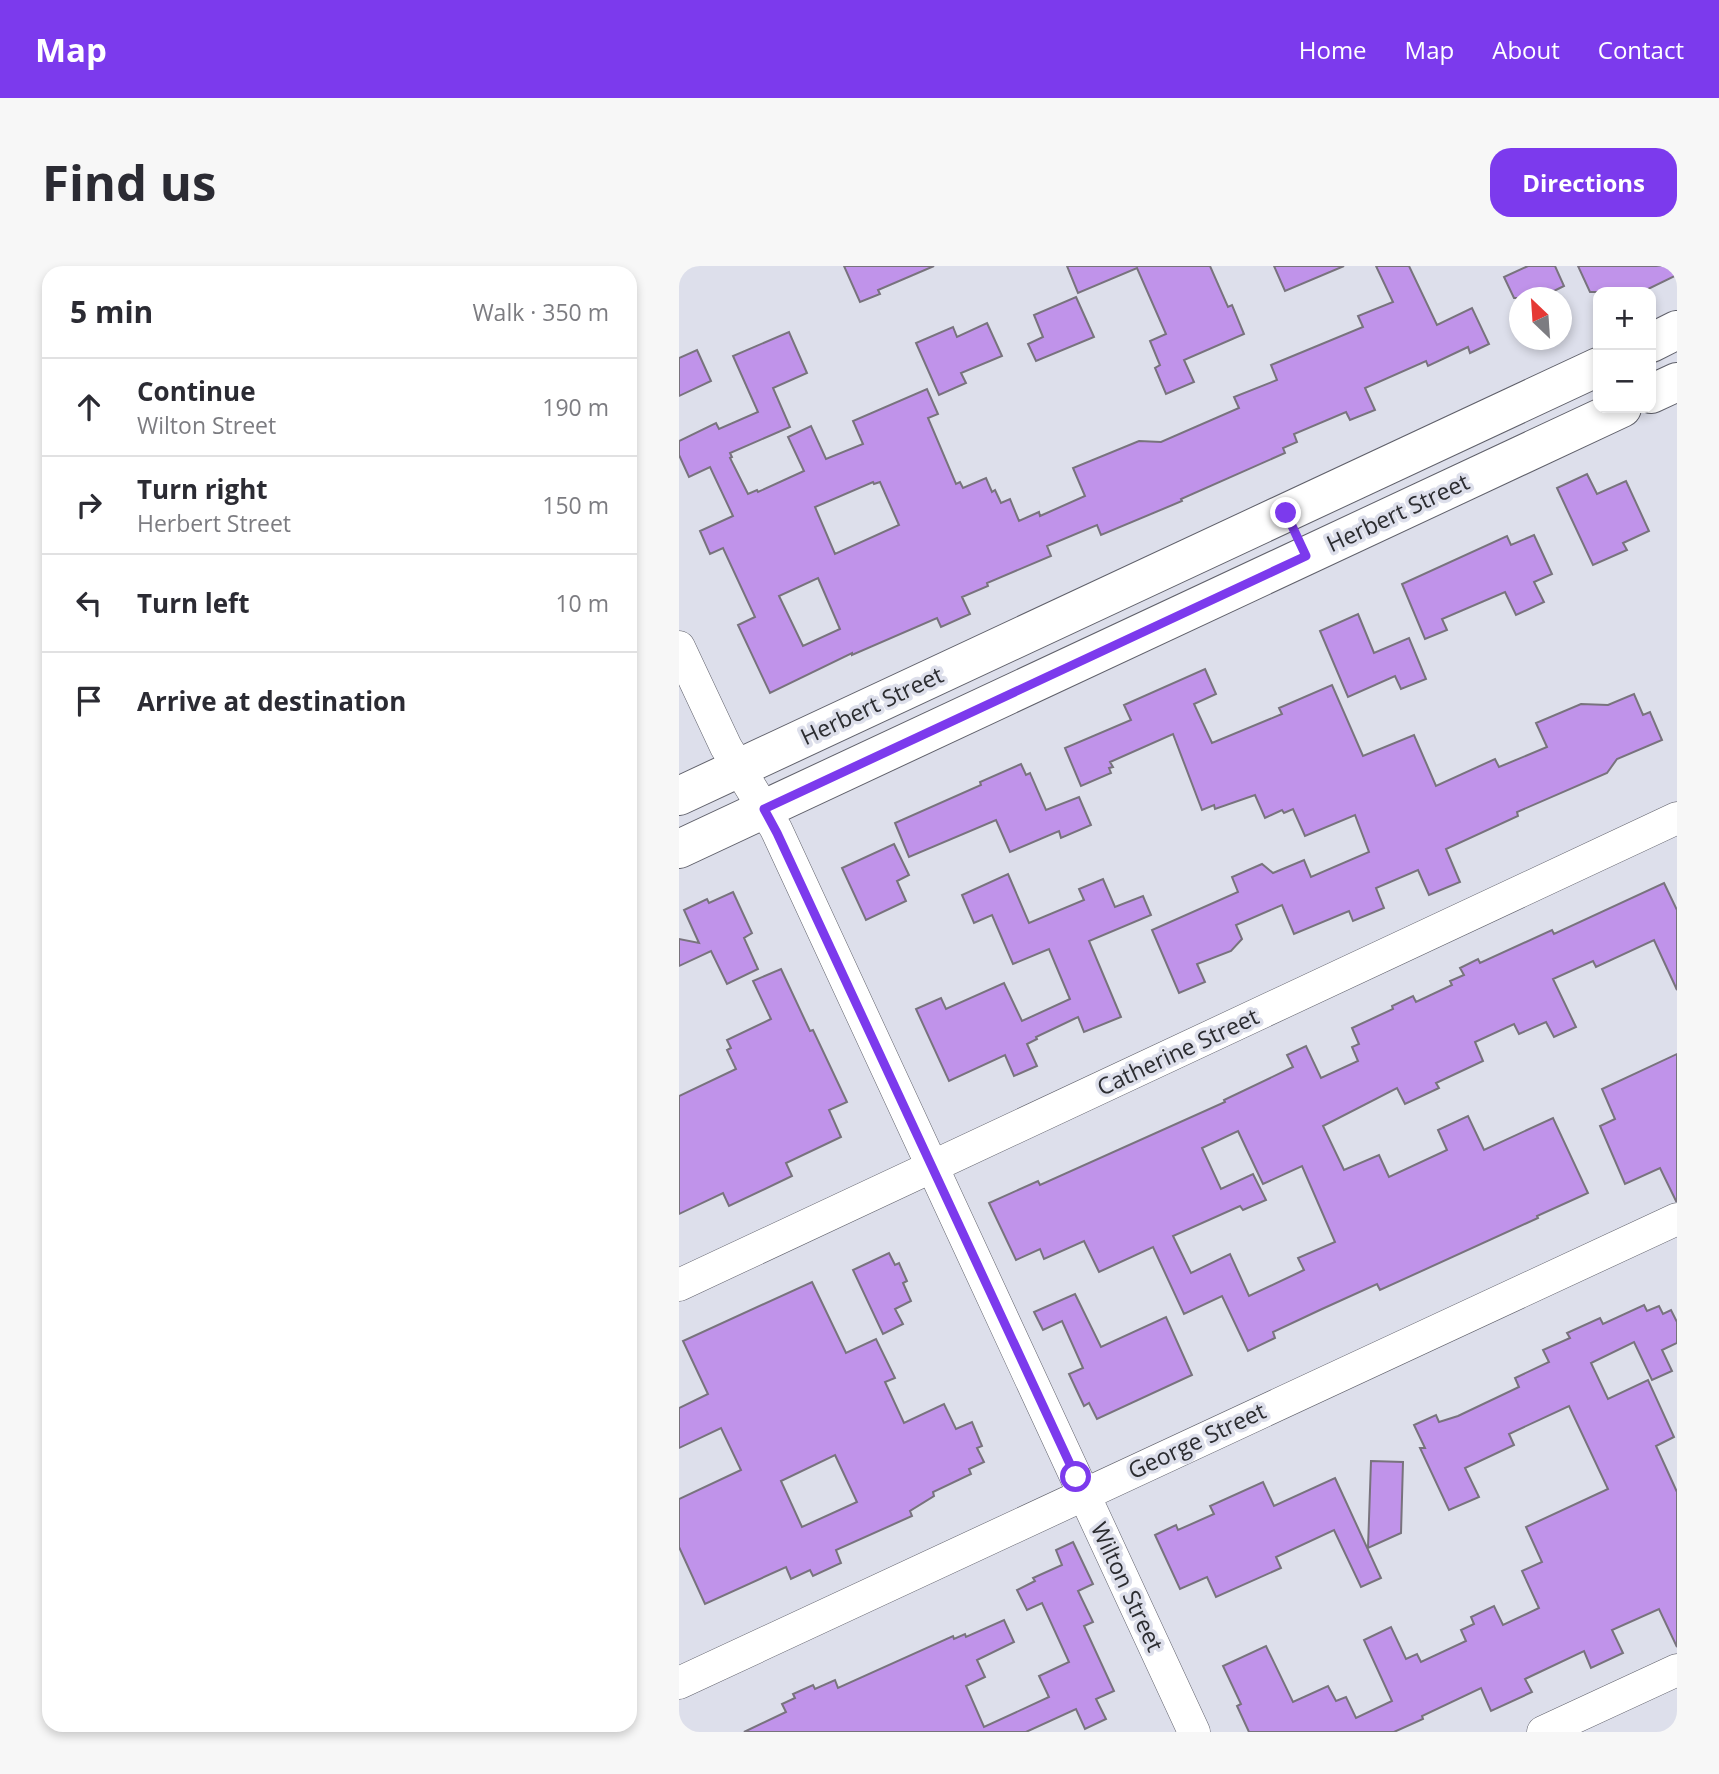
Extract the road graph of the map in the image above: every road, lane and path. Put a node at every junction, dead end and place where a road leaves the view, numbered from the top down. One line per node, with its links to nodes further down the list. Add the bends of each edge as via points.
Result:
1 (1677, 330): 2 (street)
2 (1656, 340)
3 (1593, 369): 7 (street, Herbert Street)
4 (1677, 382): 5 (street)
5 (1656, 392)
6 (1611, 413): 8 (street, Herbert Street)
7 (1286, 513): 8 (street); 10 (street, Herbert Street)
8 (1306, 556): 12 (street, Herbert Street)
9 (679, 647): 10 (street, Wilton Street)
10 (739, 768): 11 (street, Herbert Street); 12 (street, Wilton Street)
11 (679, 796)
12 (764, 809): 14 (street, Herbert Street); 15 (street, Wilton Street)
13 (1677, 818): 15 (street, Catherine Street)
14 (679, 849)
15 (932, 1167): 17 (street, Catherine Street); 18 (street, Wilton Street)
16 (1677, 1219): 18 (street, George Street)
17 (679, 1286)
18 (1084, 1493): 20 (street, George Street); 21 (street, Wilton Street)
19 (1677, 1670): 22 (street)
20 (679, 1683)
21 (1194, 1732)
22 (1543, 1732)

